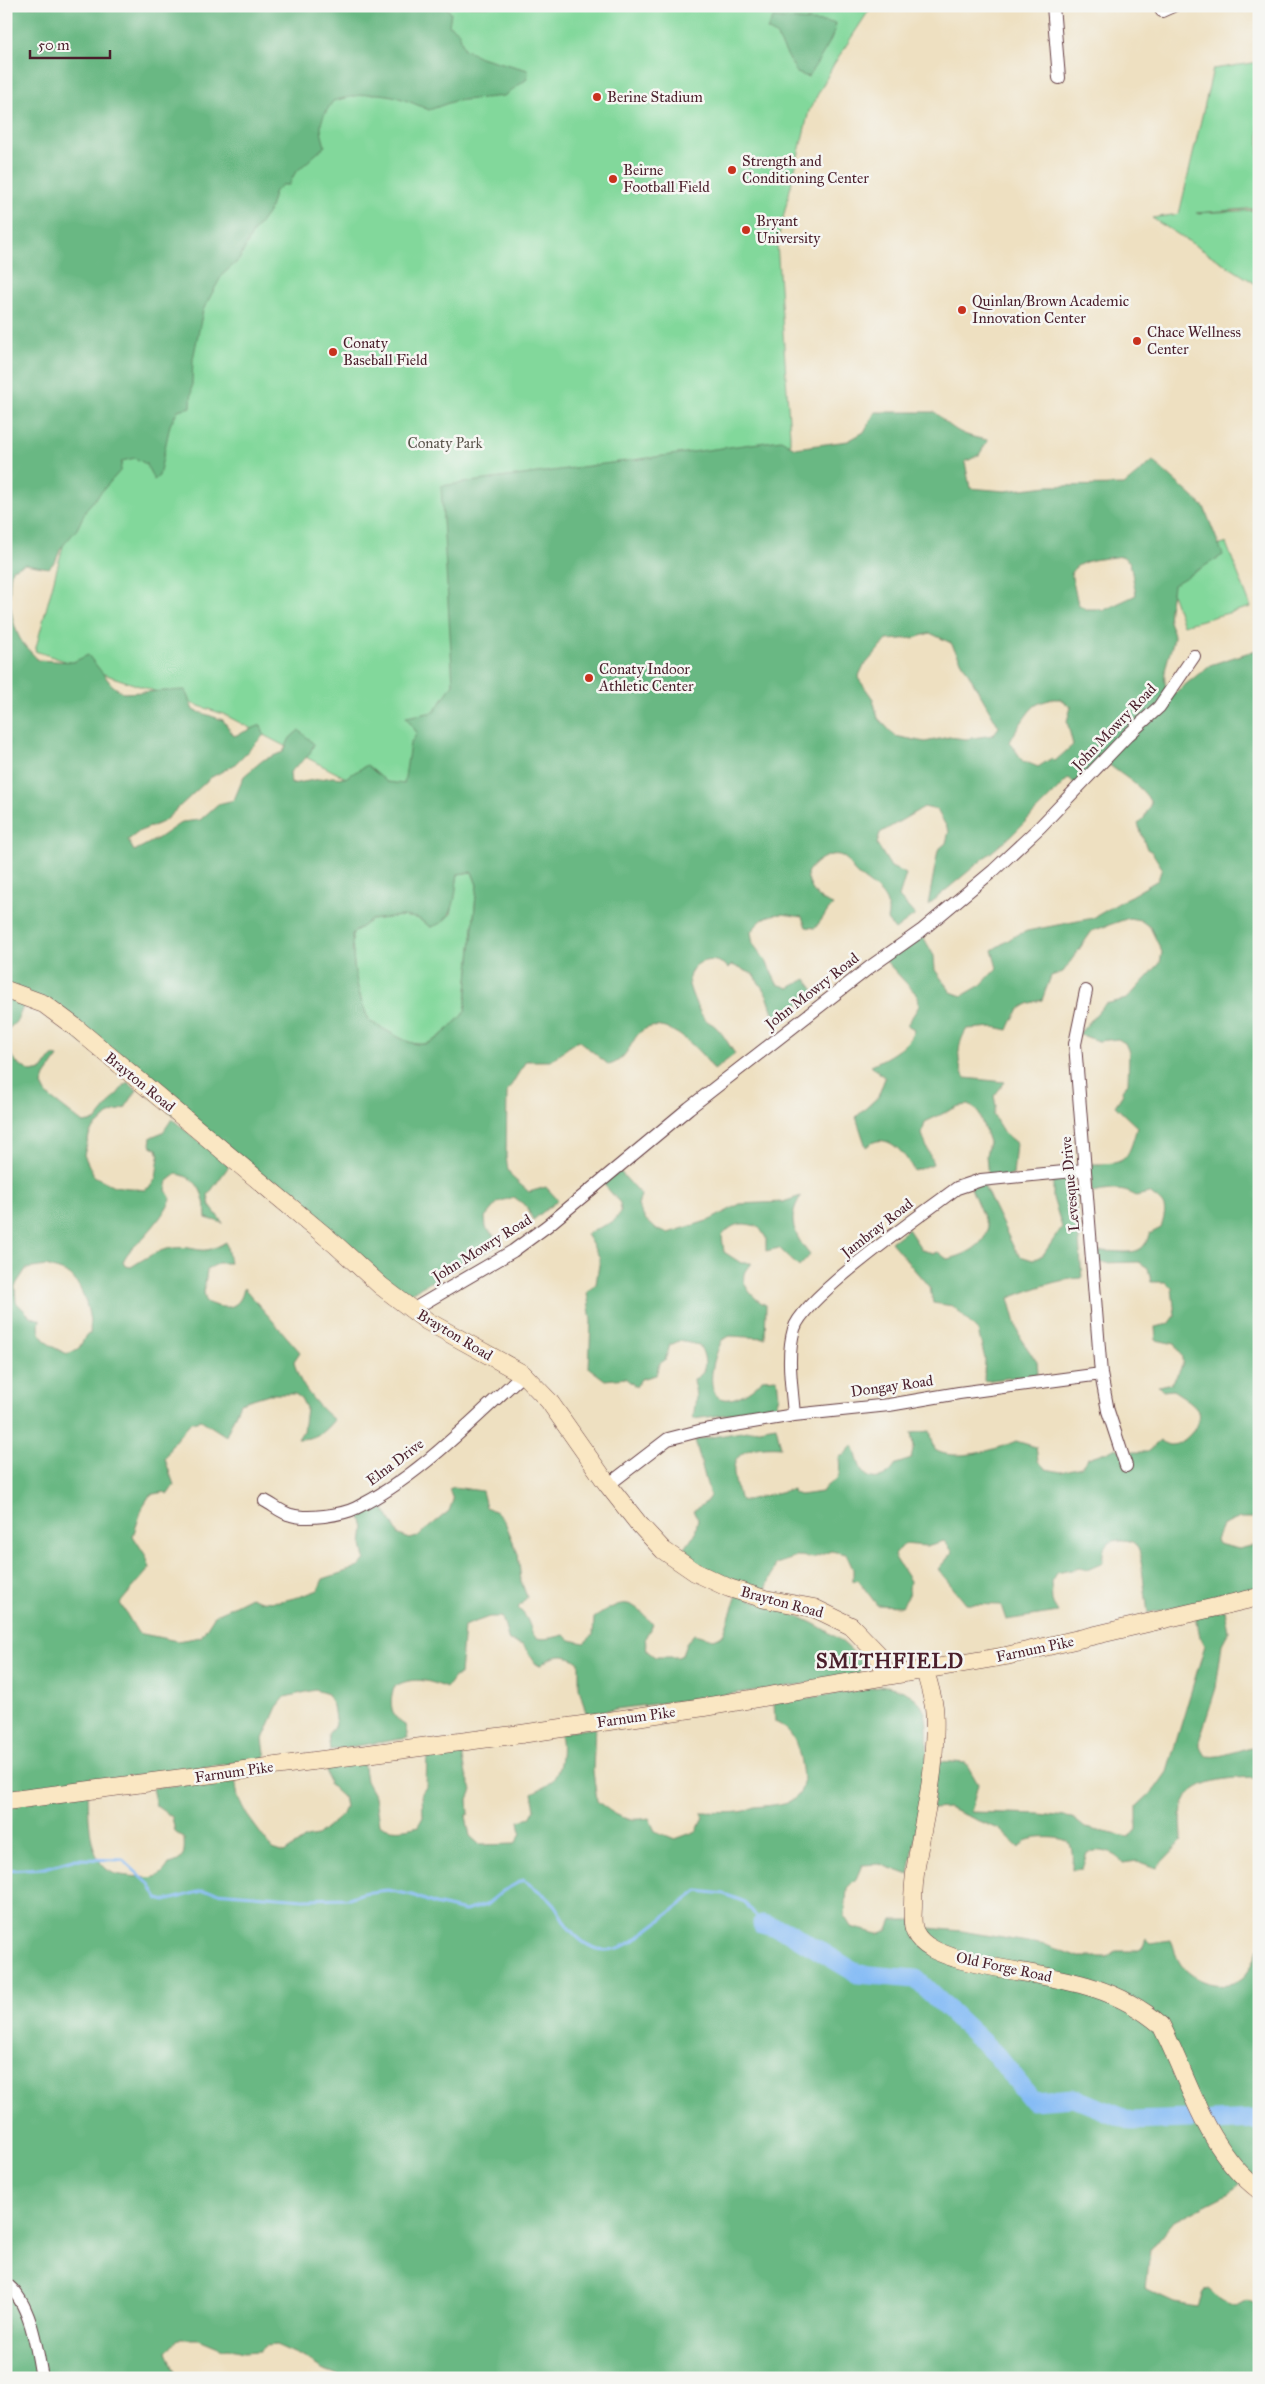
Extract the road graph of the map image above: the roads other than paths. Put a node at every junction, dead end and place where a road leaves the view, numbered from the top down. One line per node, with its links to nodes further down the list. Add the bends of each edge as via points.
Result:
1 (1053, 6): 2 (street)
2 (1059, 78)
3 (1194, 656): 7 (street, John Mowry Road, via 1159,707 1040,828 921,931 689,1108 548,1226 513,1251)
4 (6, 990): 7 (street, Brayton Road, via 44,1004 75,1027)
5 (1086, 991): 6 (street, Levesque Drive, via 1075,1044)
6 (1084, 1170): 9 (street, Levesque Drive); 10 (street, Jambray Road, via 981,1180 957,1188 837,1280 809,1305 795,1326 790,1351)
7 (412, 1310): 8 (street, Brayton Road, via 450,1335)
8 (523, 1374): 12 (street, Brayton Road, via 554,1408); 13 (street, Elna Drive, via 429,1458 388,1490 354,1510 316,1517 291,1515)
9 (1101, 1374): 10 (street, Dongay Road); 11 (street, via 1108,1411)
10 (794, 1416): 12 (street, Dongay Road, via 668,1439)
11 (1126, 1466)
12 (608, 1485): 16 (street, Brayton Road, via 663,1550 694,1572 729,1588 765,1599 814,1608 851,1626 877,1653)
13 (264, 1501)
14 (1259, 1597): 15 (street, Farnum Pike, via 1015,1654)
15 (924, 1670): 16 (street, Farnum Pike); 18 (street, Old Forge Road, via 934,1708 934,1737 933,1765 914,1869 915,1932 938,1953 1091,1986 1148,2014 1161,2025 1208,2129 1224,2156 1244,2179)
16 (887, 1674): 17 (street, Farnum Pike, via 704,1707 531,1732)
17 (6, 1801)
18 (1259, 2190)
19 (6, 2284): 20 (street, via 26,2311 36,2342)
20 (42, 2378)

